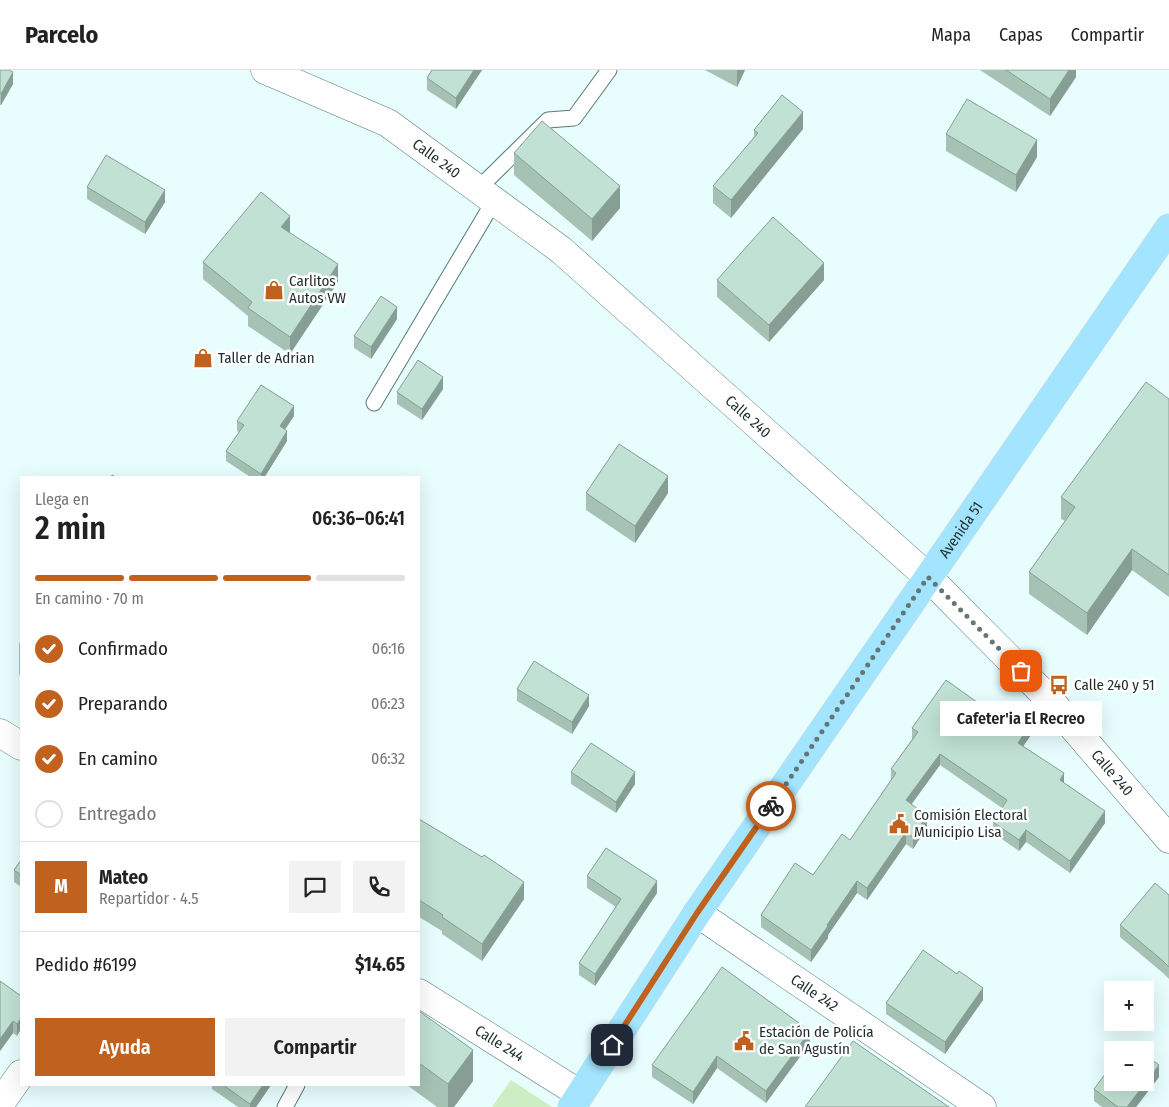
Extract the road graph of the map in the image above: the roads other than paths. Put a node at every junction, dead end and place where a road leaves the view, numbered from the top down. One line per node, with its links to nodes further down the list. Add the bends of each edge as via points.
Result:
1 (265, 70): 3 (street, Calle 240, via 388,123)
2 (609, 70): 3 (lane, via 574,118 548,120)
3 (486, 195): 5 (lane); 6 (street, Calle 240, via 561,250)
4 (1169, 228): 6 (main road, Avenida 51)
5 (374, 403)
6 (928, 577): 9 (street, Calle 240, via 1048,698); 10 (main road, Avenida 51)
7 (0, 733): 8 (street)
8 (20, 745)
9 (1169, 839)
10 (697, 913): 14 (main road, Avenida 51); 17 (street, Calle 242)
11 (420, 994): 14 (street, Calle 244)
12 (20, 1075): 15 (street)
13 (296, 1086): 16 (lane)
14 (576, 1101)
15 (0, 1104)
16 (284, 1107)
17 (982, 1107)

